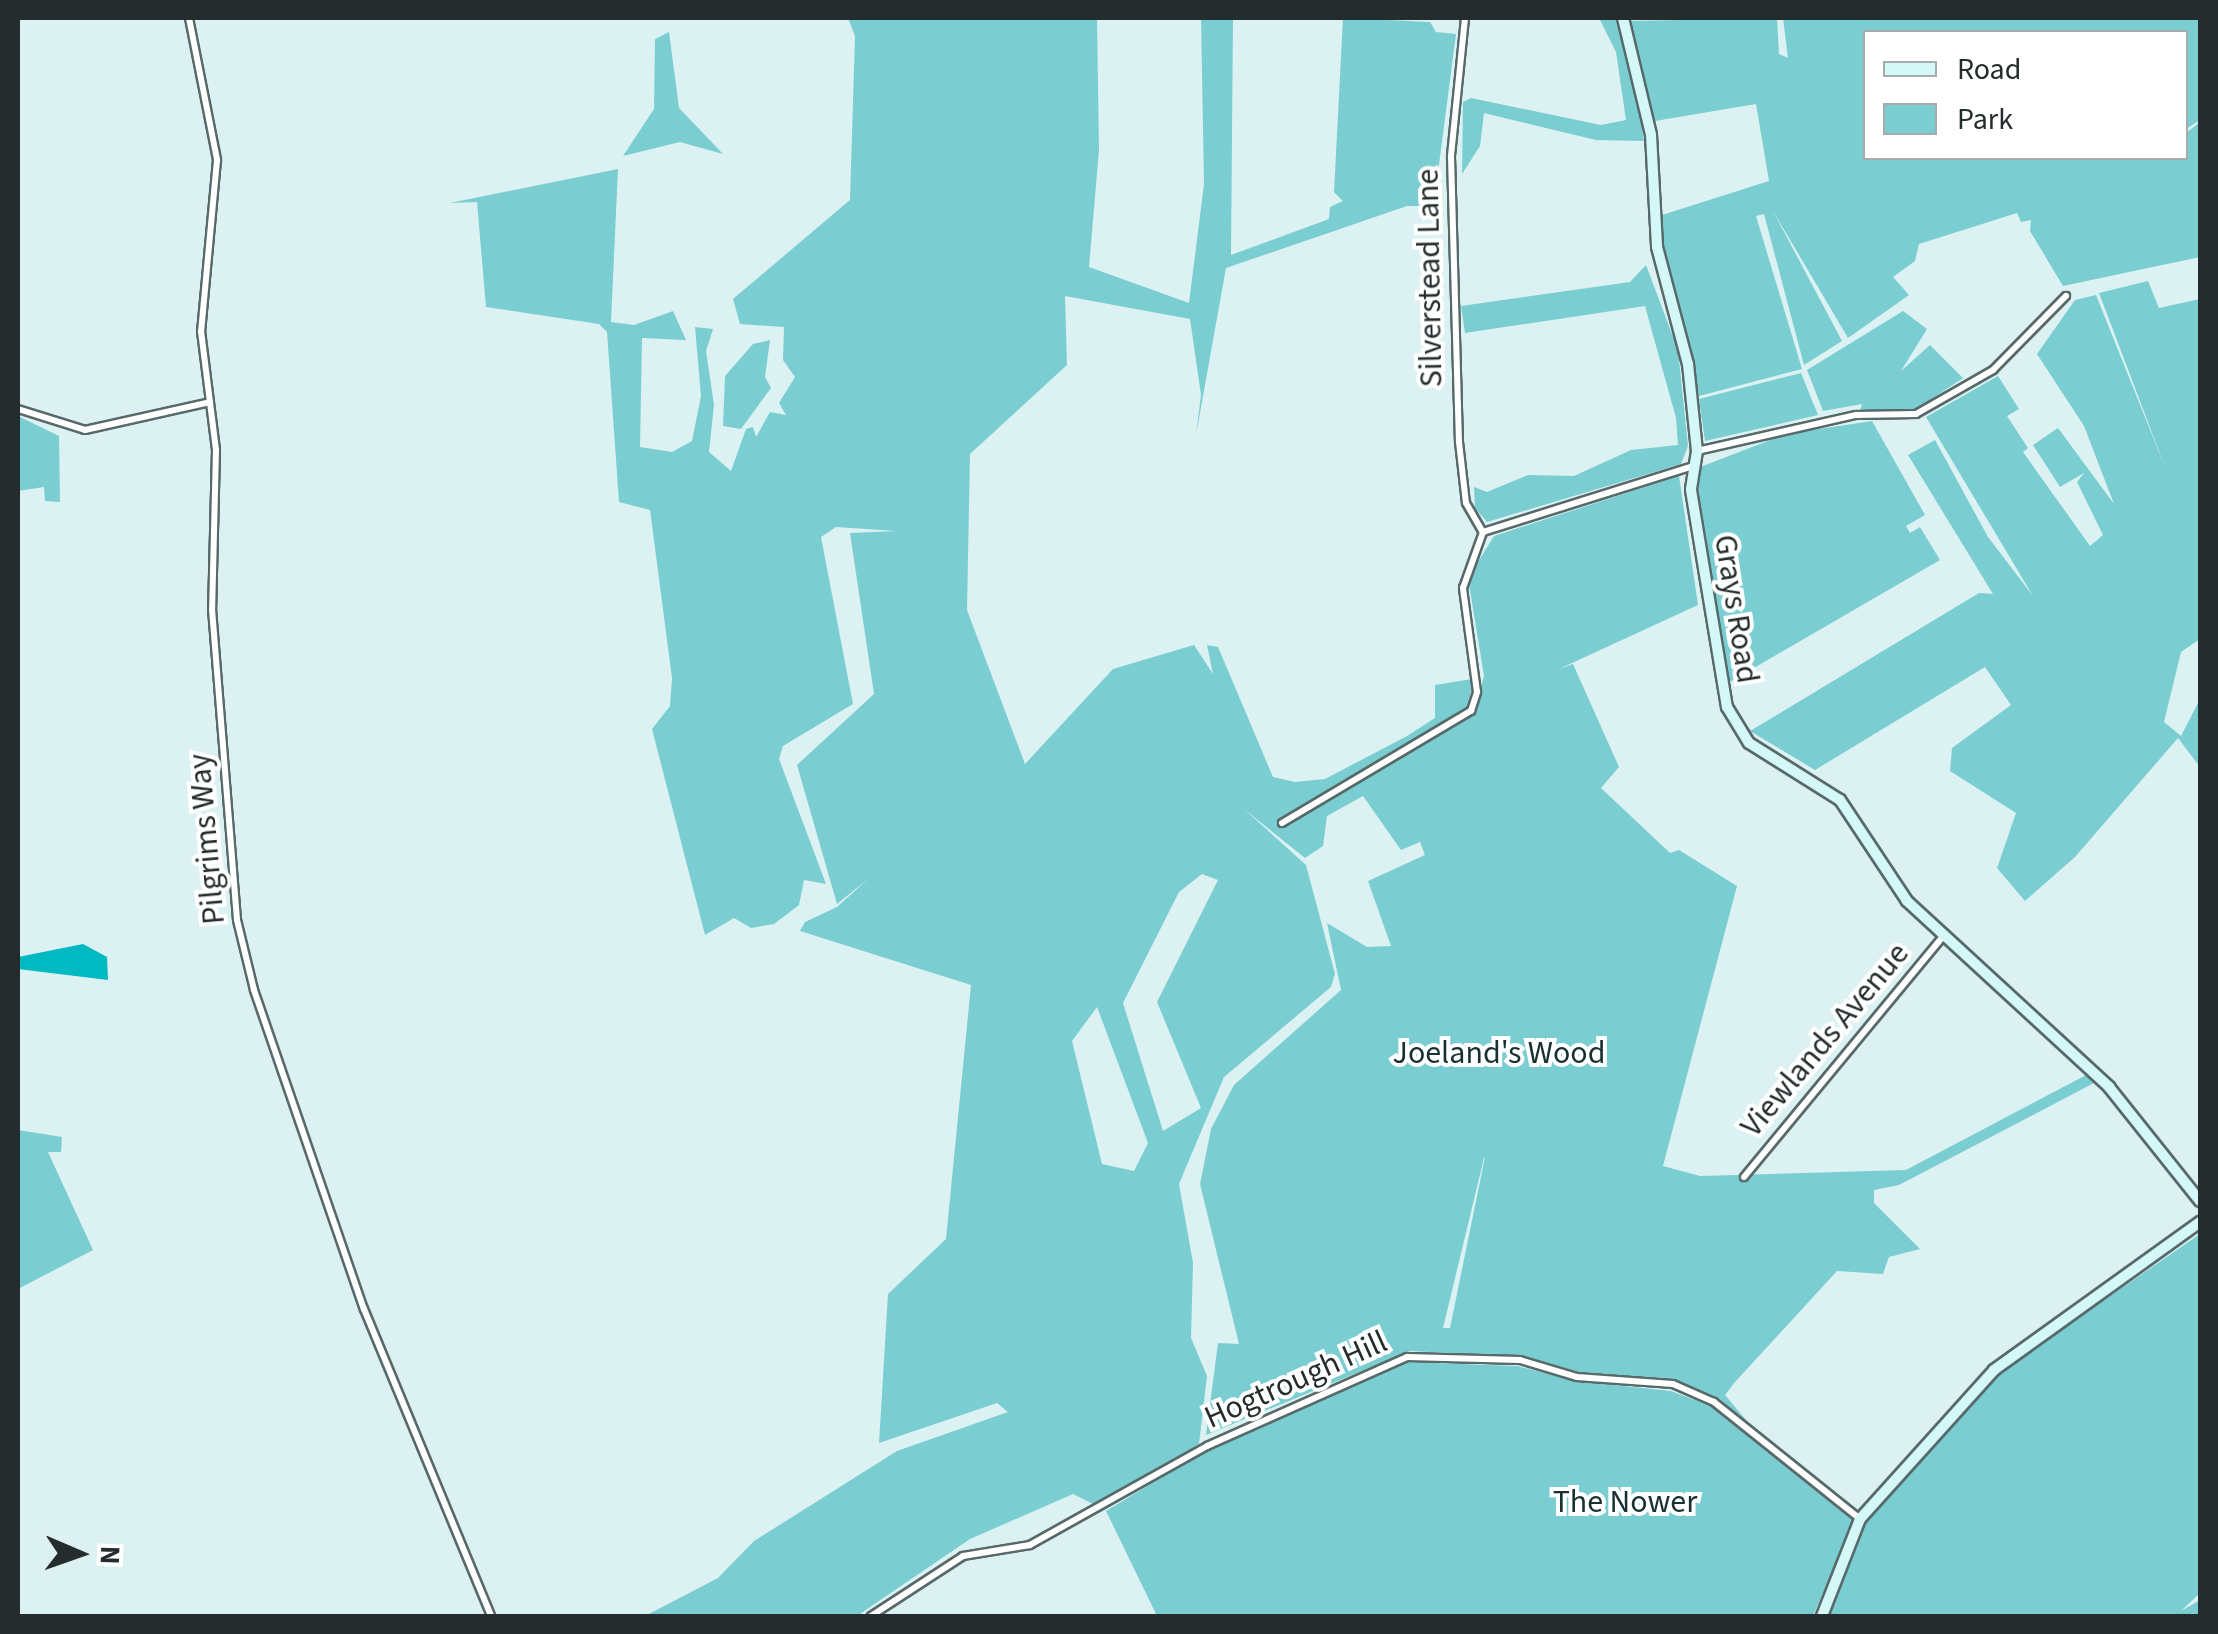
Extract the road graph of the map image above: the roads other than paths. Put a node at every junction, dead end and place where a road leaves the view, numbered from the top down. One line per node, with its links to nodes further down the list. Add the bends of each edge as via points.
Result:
1 (189, 18): 5 (street, Pilgrims Way, via 217,160 202,312)
2 (1465, 18): 9 (street, Silverstead Lane, via 1451,157 1458,422 1466,504)
3 (1623, 18): 7 (street, Grays Road, via 1642,80 1656,247 1688,364)
4 (2066, 296): 7 (street, via 1993,370 1916,414 1856,415)
5 (210, 402): 6 (street, via 85,430); 16 (street, Pilgrims Way, via 217,496 214,644 241,937 364,1310)
6 (18, 410)
7 (1697, 451): 8 (street, Grays Road)
8 (1690, 468): 9 (street); 11 (street, Grays Road, via 1703,592 1728,707 1749,744 1840,800 1907,901)
9 (1483, 532): 10 (street, via 1463,588 1477,692 1471,711)
10 (1282, 824)
11 (1945, 934): 12 (street, Viewlands Avenue); 13 (street, Grays Road, via 2118,1096)
12 (1744, 1177)
13 (2200, 1201)
14 (2200, 1222): 15 (street, via 2017,1350)
15 (1860, 1519): 17 (street, Hogtrough Hill, via 1714,1402 1673,1384 1577,1377 1520,1360 1408,1357 1207,1446 1030,1546 964,1556); 18 (street)
16 (491, 1616)
17 (871, 1616)
18 (1822, 1616)

